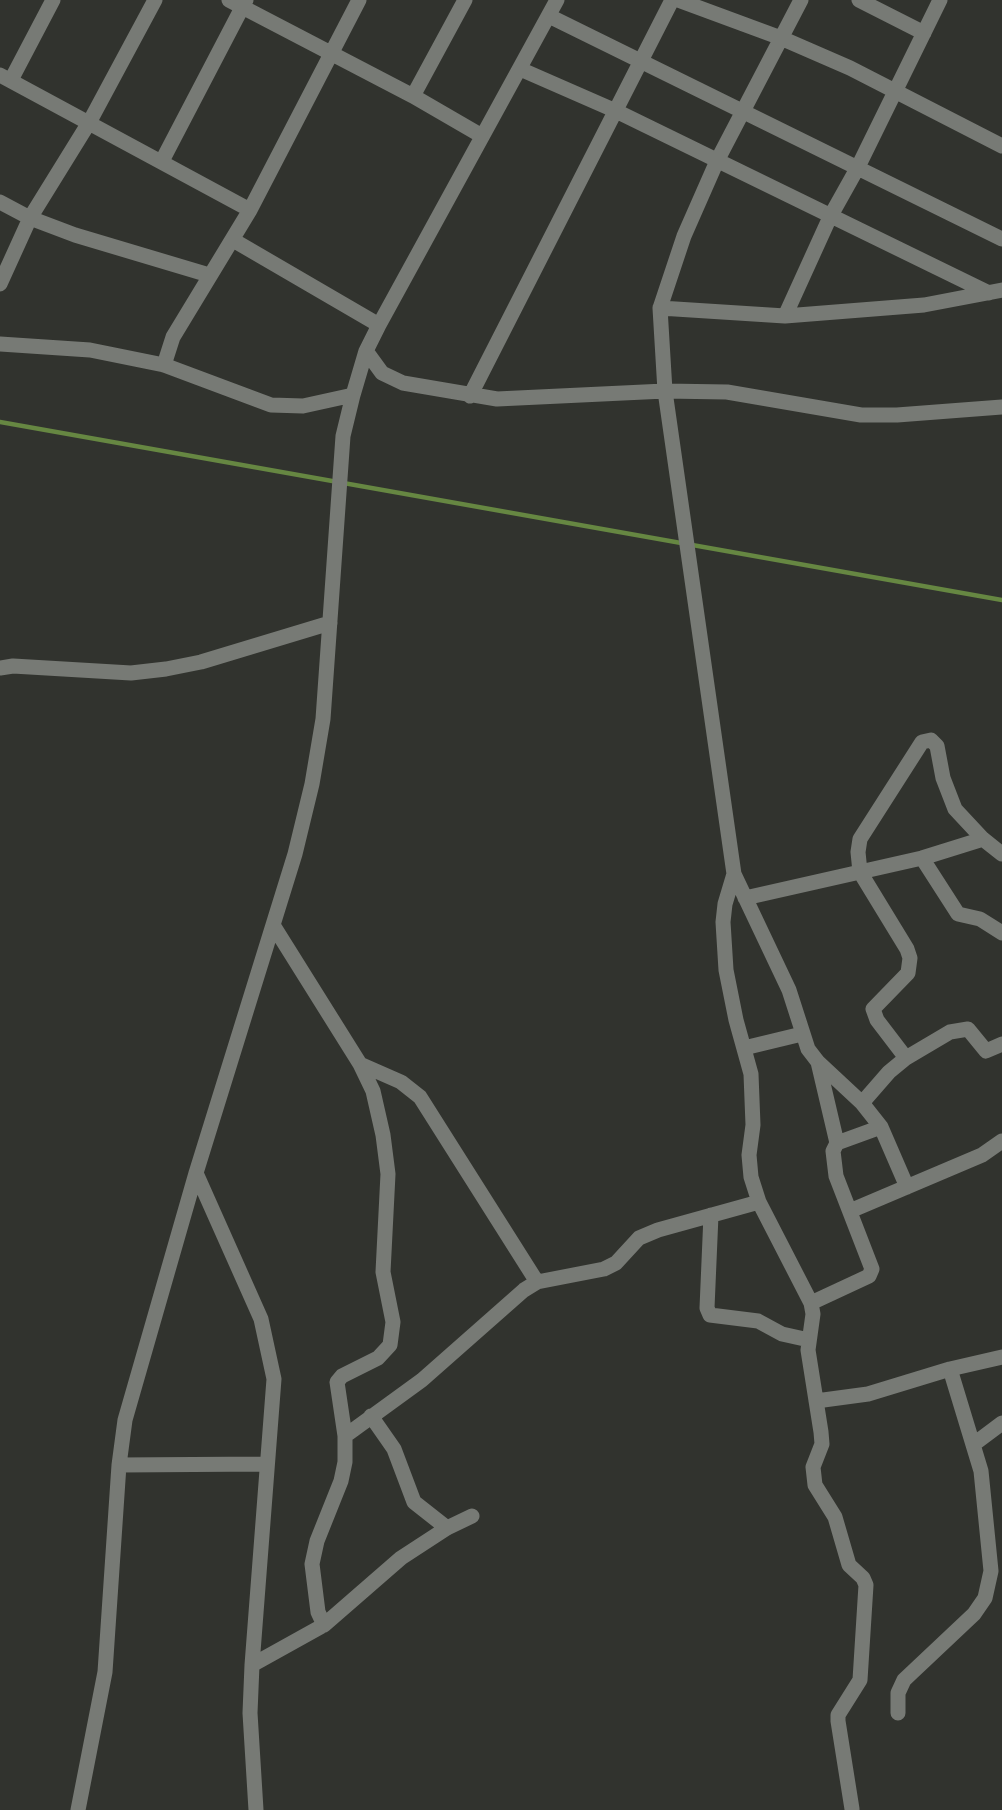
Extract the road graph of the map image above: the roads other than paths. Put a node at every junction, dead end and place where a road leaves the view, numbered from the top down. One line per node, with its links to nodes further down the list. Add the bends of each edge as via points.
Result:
1 (52, 0): 18 (street)
2 (155, 0): 23 (street)
3 (359, 0): 15 (street)
4 (465, 0): 20 (street)
5 (557, 0): 12 (street)
6 (672, 0): 16 (street)
7 (678, 0): 14 (street)
8 (801, 0): 14 (street)
9 (859, 0): 13 (street)
10 (940, 0): 13 (street)
11 (239, 2): 15 (street); 26 (street)
12 (549, 16): 16 (street); 17 (street)
13 (924, 33): 19 (street)
14 (781, 38): 19 (street); 22 (street)
15 (330, 54): 20 (street); 30 (street)
16 (640, 63): 21 (street); 22 (street)
17 (520, 69): 21 (street); 24 (street)
18 (6, 77): 23 (street)
19 (895, 91): 25 (street); 28 (street)
20 (413, 96): 24 (street)
21 (616, 111): 27 (street); 46 (street)
22 (745, 111): 27 (street); 28 (street)
23 (90, 121): 26 (street); 32 (street)
24 (482, 136): 40 (street)
25 (1002, 146)
26 (162, 161): 30 (street)
27 (717, 161): 31 (street); 38 (street, via 684,236)
28 (858, 167): 31 (street); 33 (street)
29 (0, 202): 32 (street)
30 (250, 210): 34 (street)
31 (830, 217): 37 (street); 39 (street)
32 (30, 218): 35 (street); 36 (street)
33 (1002, 239)
34 (233, 240): 35 (street); 40 (street)
35 (209, 275): 43 (street, via 173,337)
36 (0, 284)
37 (995, 292): 39 (street, via 924,305)
38 (660, 308): 39 (street); 44 (street)
39 (785, 316)
40 (379, 325): 42 (street)
41 (0, 344): 43 (street, via 90,350)
42 (366, 351): 45 (street); 46 (street, via 381,373 403,383)
43 (164, 365): 45 (street, via 271,405 303,406)
44 (664, 391): 46 (street, via 497,399); 47 (street, via 755,395 861,415); 54 (street)
45 (353, 395): 48 (street, via 343,436)
46 (470, 396)
47 (1002, 407)
48 (330, 623): 49 (street, via 166,669 131,673); 56 (street, via 312,784)
49 (0, 668)
50 (983, 839): 51 (street); 52 (street); 53 (street, via 955,809 943,778 937,746 931,740 922,742 860,839)
51 (1002, 854)
52 (922, 858): 53 (street); 57 (street, via 958,914 980,920)
53 (860, 872): 55 (street); 61 (street, via 910,958 908,973 873,1009)
54 (734, 874): 55 (street); 60 (street, via 723,922 726,970)
55 (745, 898): 58 (street, via 789,990)
56 (273, 925): 63 (street); 68 (street)
57 (1002, 933)
58 (802, 1034): 60 (street); 62 (street)
59 (1002, 1044): 61 (street, via 982,1050 968,1029 963,1028)
60 (744, 1048): 70 (street, via 753,1102 751,1177)
61 (906, 1058): 64 (street)
62 (818, 1062): 64 (street); 67 (street)
63 (360, 1064): 73 (street, via 401,1082 420,1097); 81 (street, via 373,1091 388,1174 383,1272 393,1322 390,1345 378,1358 337,1382)
64 (862, 1103): 65 (street)
65 (881, 1126): 67 (street); 69 (street)
66 (1002, 1141): 69 (street, via 982,1155)
67 (837, 1143): 71 (street, via 833,1160)
68 (196, 1173): 83 (street, via 261,1319 270,1352 274,1379); 84 (street, via 136,1375)
69 (907, 1187): 71 (street)
70 (759, 1202): 72 (street); 74 (street)
71 (850, 1211): 74 (street, via 871,1274)
72 (711, 1215): 73 (street, via 639,1238 616,1263 604,1269); 75 (street, via 707,1308 710,1315 758,1322 782,1334)
73 (537, 1282): 79 (street, via 422,1380)
74 (811, 1304): 75 (street)
75 (809, 1340): 78 (street, via 808,1360)
76 (1002, 1357): 77 (street)
77 (950, 1369): 78 (street, via 868,1394); 82 (street)
78 (816, 1401): 91 (street, via 822,1444 813,1467 815,1485 835,1517 845,1559 866,1585 860,1680 838,1715)
79 (370, 1416): 81 (street); 86 (street, via 394,1449 414,1502)
80 (1002, 1423): 82 (street)
81 (345, 1436): 88 (street, via 341,1481 312,1564 318,1612)
82 (974, 1444): 87 (street)
83 (267, 1464): 84 (street); 89 (street)
84 (119, 1465): 92 (street, via 105,1672)
85 (472, 1516): 86 (street)
86 (447, 1528): 88 (street, via 387,1568)
87 (997, 1571): 90 (street, via 974,1614 904,1680 898,1693)
88 (324, 1625): 89 (street)
89 (252, 1665): 93 (street, via 250,1713)
90 (898, 1713)
91 (852, 1809)
92 (78, 1810)
93 (256, 1810)

